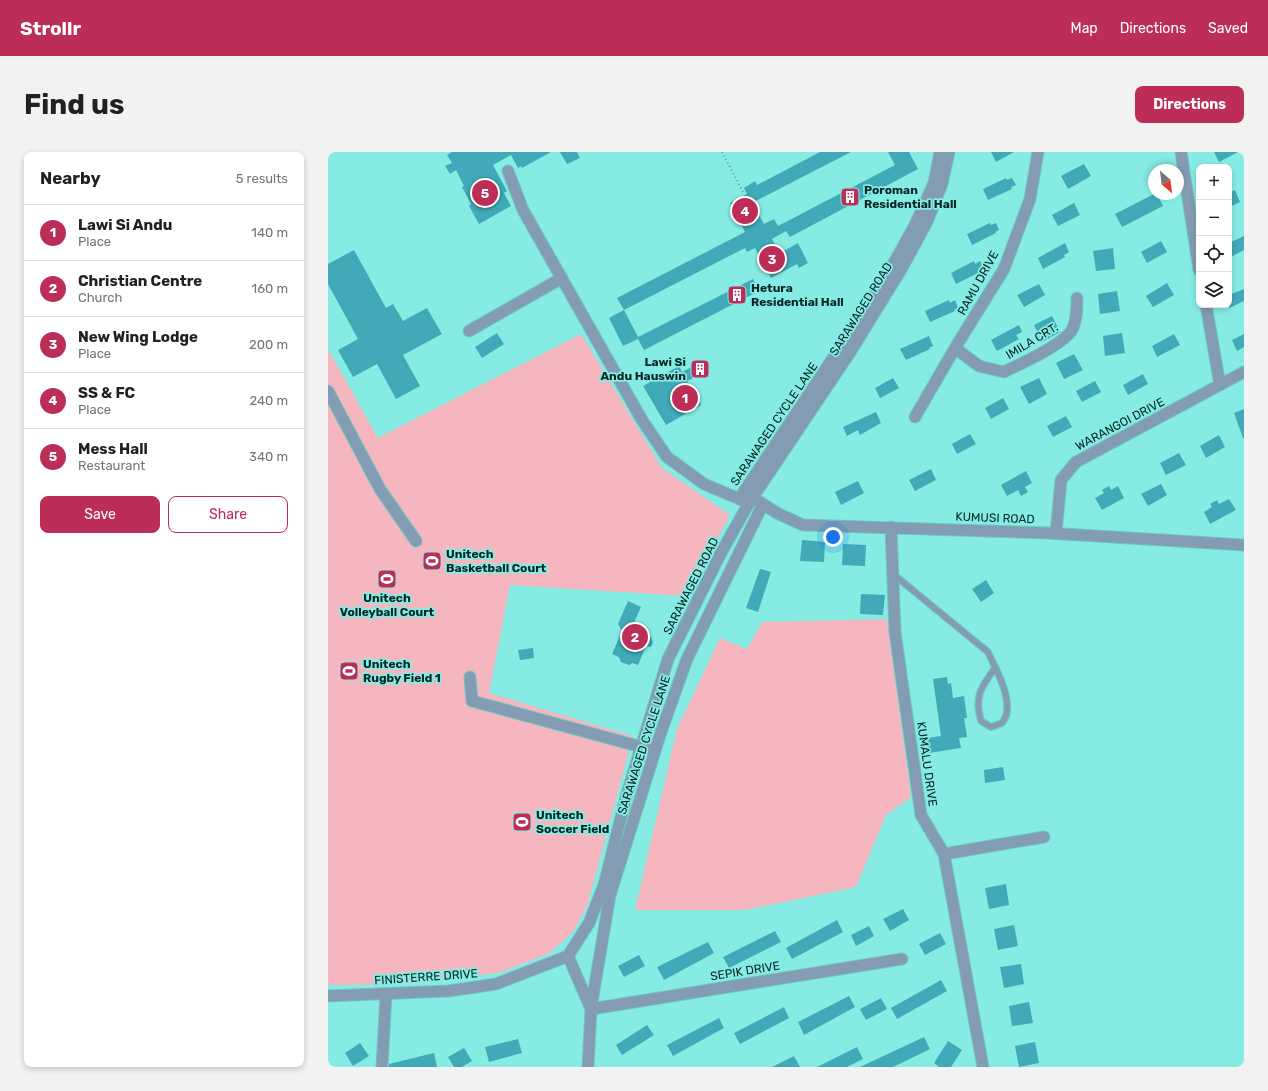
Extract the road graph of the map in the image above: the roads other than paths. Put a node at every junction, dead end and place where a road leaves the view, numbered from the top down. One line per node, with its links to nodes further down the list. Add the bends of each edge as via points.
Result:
1 (940, 152): 16 (street, SARAWAGED CYCLE LANE, via 934,183 890,270)
2 (949, 152): 16 (street, SARAWAGED ROAD, via 942,184 927,222 902,268 849,354)
3 (1038, 152): 11 (street, RAMU DRIVE, via 1030,199 1004,269)
4 (1181, 152): 6 (street)
5 (508, 170): 7 (street, KUMUSI ROAD, via 523,210)
6 (1196, 250)
7 (562, 278): 10 (street); 16 (street, KUMUSI ROAD, via 642,420 667,457 704,484)
8 (1077, 298): 11 (street, IMILA CRT., via 1077,315 1070,334 1033,358 1004,372 979,366)
9 (1207, 308): 13 (street)
10 (468, 331)
11 (955, 348): 15 (street, RAMU DRIVE)
12 (1244, 372): 13 (street, WARANGOI DRIVE)
13 (1220, 385): 19 (street, WARANGOI DRIVE, via 1076,462 1062,480)
14 (328, 391): 20 (street, via 380,489)
15 (915, 417)
16 (747, 500): 17 (street, KUMUSI ROAD); 28 (street, SARAWAGED ROAD, via 668,659 626,797 604,885 589,923)
17 (763, 504): 18 (street, KUMUSI ROAD, via 803,525); 25 (street, SARAWAGED CYCLE LANE, via 687,659)
18 (891, 527): 19 (street, KUMUSI ROAD); 22 (street, KUMALU DRIVE)
19 (1056, 533): 21 (street, KUMUSI ROAD)
20 (416, 541)
21 (1244, 545)
22 (893, 574): 23 (lane, via 988,652); 27 (street, KUMALU DRIVE, via 895,632 921,815)
23 (995, 668): 23 (lane, via 1005,691 1008,712 1002,723 991,727 981,721 977,708 981,687)
24 (470, 678): 25 (street, via 472,701)
25 (655, 750): 32 (street, SARAWAGED CYCLE LANE, via 610,895)
26 (1044, 837): 27 (street)
27 (944, 854): 35 (street, KUMALU DRIVE)
28 (568, 956): 30 (street, FINISTERRE DRIVE, via 496,984 448,991); 32 (street)
29 (902, 959): 32 (street)
30 (386, 994): 31 (street, FINISTERRE DRIVE); 33 (street)
31 (328, 996)
32 (591, 1009): 34 (street)
33 (382, 1067)
34 (588, 1067)
35 (983, 1067)

